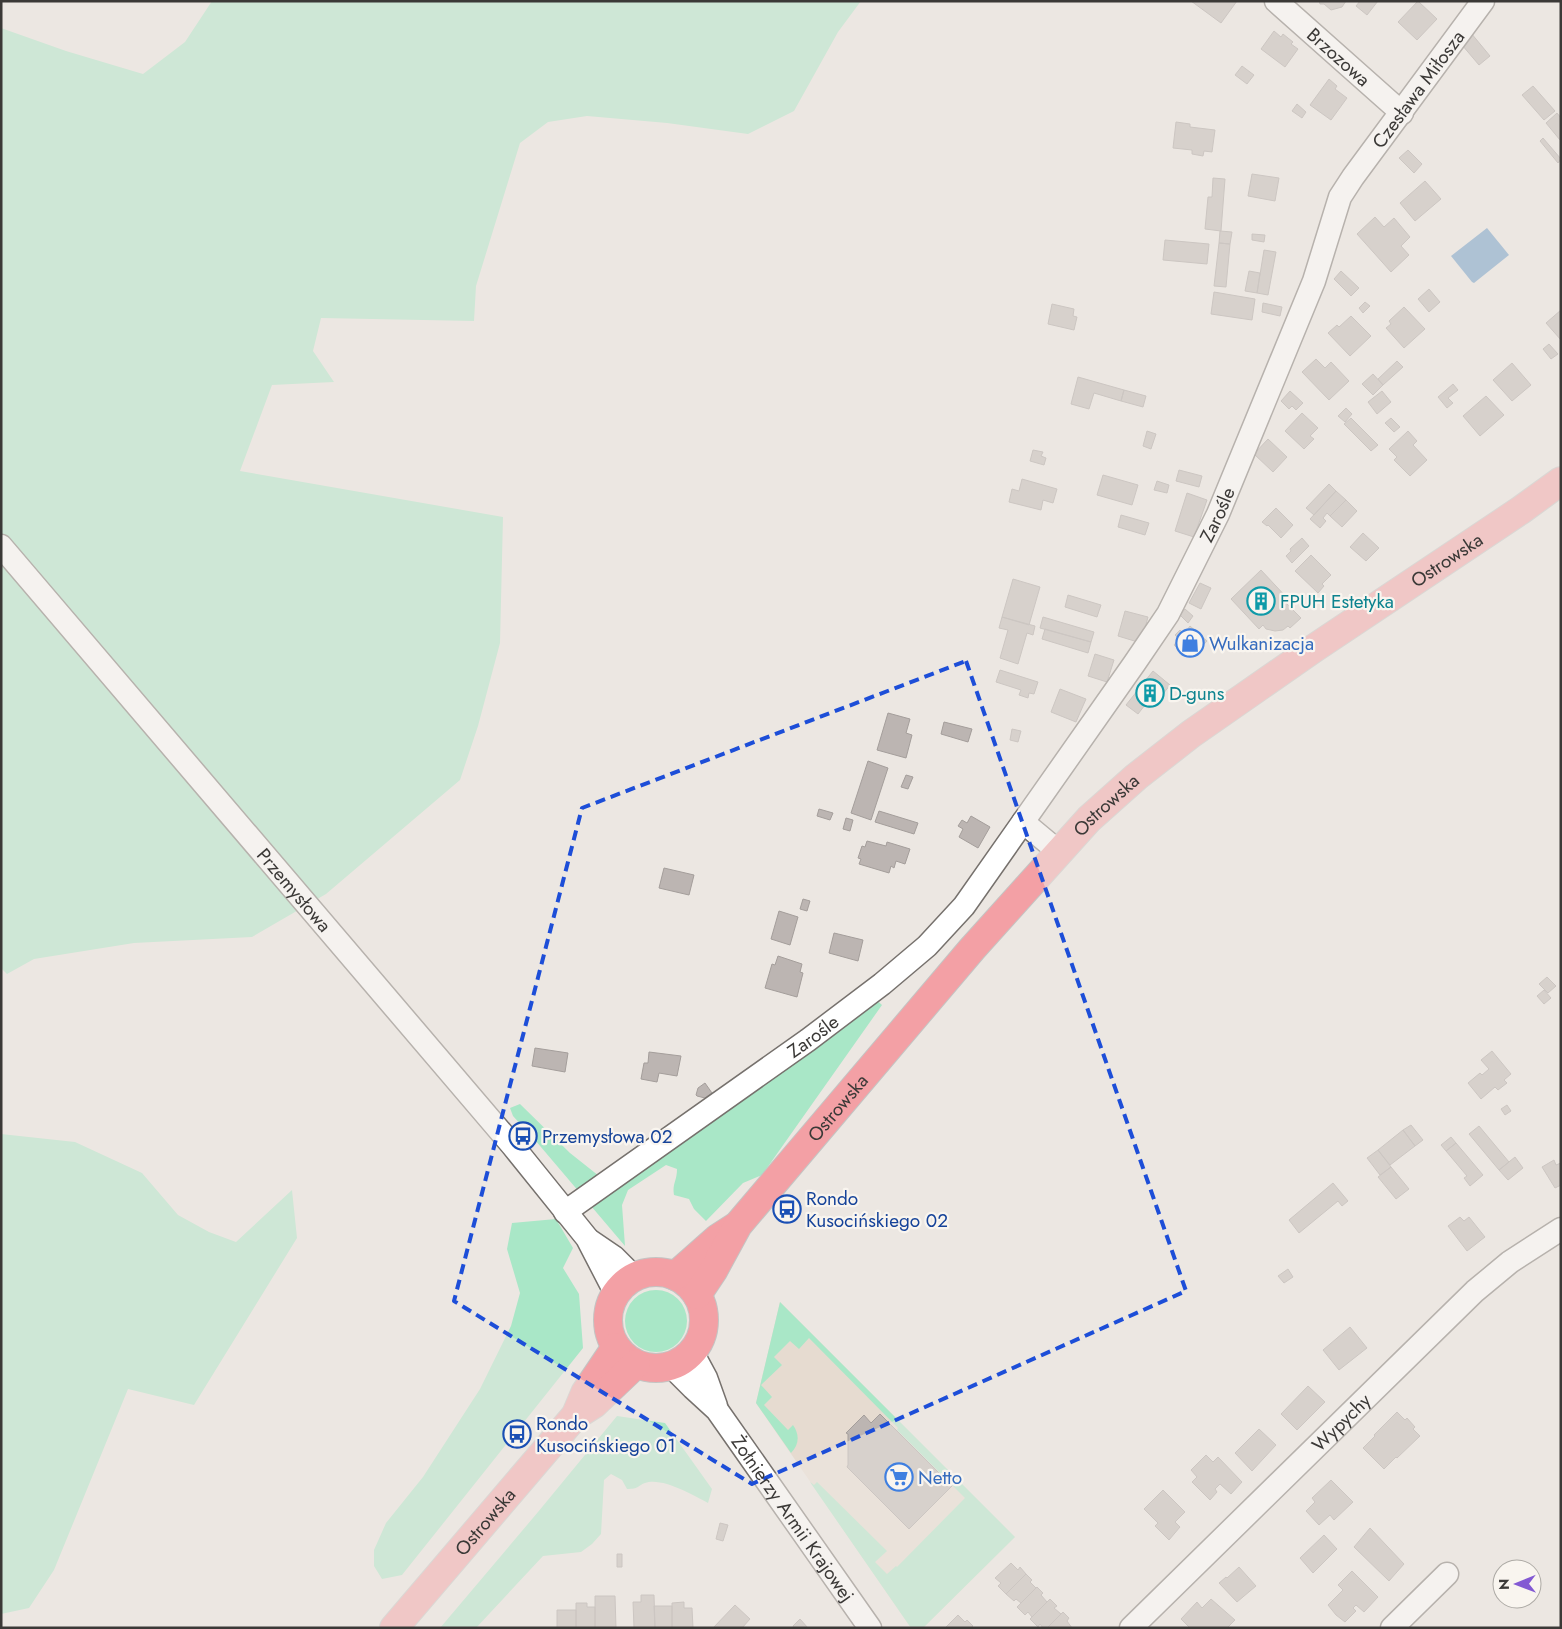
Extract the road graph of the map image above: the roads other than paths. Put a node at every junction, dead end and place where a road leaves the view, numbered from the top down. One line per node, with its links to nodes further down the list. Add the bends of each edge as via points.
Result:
1 (1276, 1): 3 (street, Brzozowa)
2 (1483, 1): 3 (street, Czesława Miłosza)
3 (1402, 113): 4 (street, Czesława Miłosza)
4 (1353, 177): 7 (street, Zarośle, via 1340,197 1314,281 1196,562 1168,614)
5 (1561, 481): 8 (main road, Ostrowska, via 1191,734 1089,819)
6 (1, 546): 9 (street, Przemysłowa)
7 (1023, 822): 8 (street); 9 (street, Zarośle, via 964,906 927,946 808,1040)
8 (1059, 852): 10 (main road, Ostrowska, via 960,963)
9 (565, 1212): 13 (street, Przemysłowa, via 586,1238 614,1256)
10 (738, 1225): 12 (main road, Ostrowska); 14 (main road, Ostrowska)
11 (1561, 1229): 22 (street, Wypychy, via 1510,1262 1474,1291)
12 (675, 1276): 13 (main road, via 654,1272); 14 (main road)
13 (625, 1286): 15 (main road, via 609,1311 609,1330)
14 (697, 1295): 16 (main road, via 703,1309 704,1324 700,1339)
15 (616, 1347): 17 (main road); 18 (main road, Ostrowska, via 585,1393)
16 (681, 1359): 17 (main road, via 659,1368); 21 (street, Żołnierzy Armii Krajowej, via 706,1378 718,1410)
17 (636, 1364): 18 (main road, Ostrowska, via 594,1404)
18 (575, 1416): 20 (main road, Ostrowska)
19 (1447, 1574): 23 (street)
20 (394, 1628)
21 (870, 1628)
22 (1131, 1628)
23 (1392, 1628)

